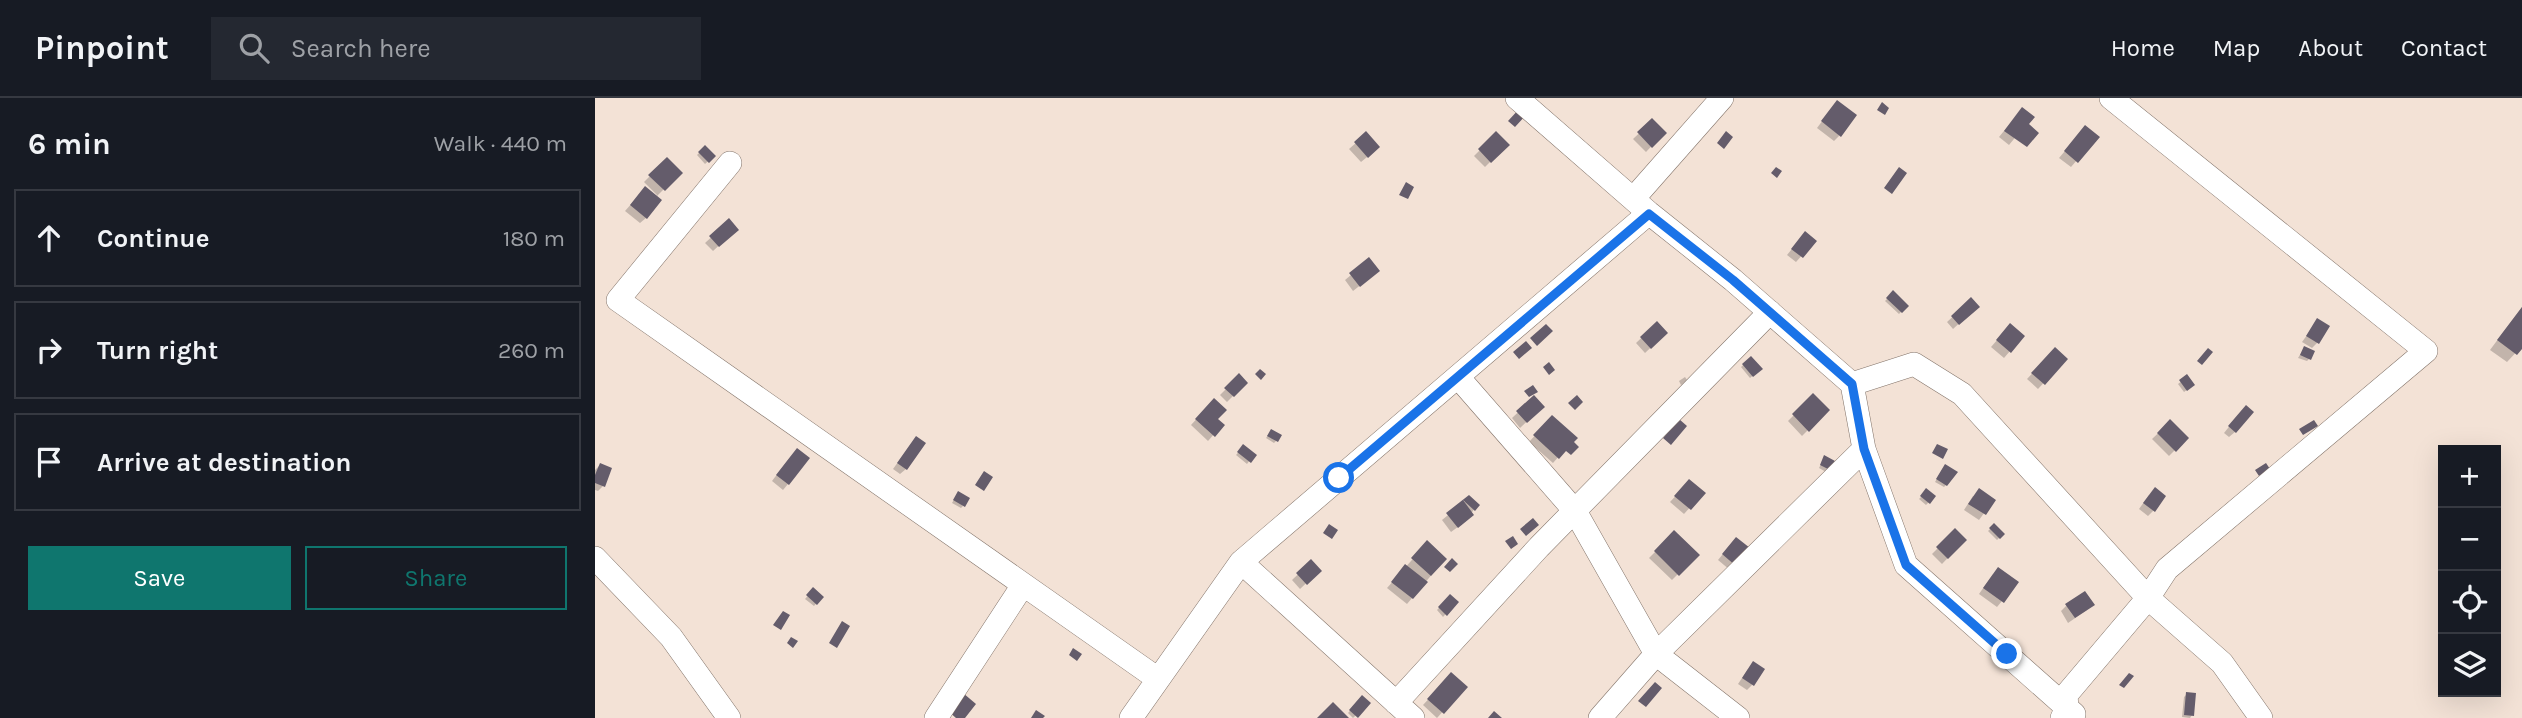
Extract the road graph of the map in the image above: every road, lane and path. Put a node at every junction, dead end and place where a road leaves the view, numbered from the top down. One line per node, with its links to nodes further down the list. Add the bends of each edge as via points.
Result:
1 (1517, 98): 5 (street)
2 (1722, 98): 5 (street)
3 (2111, 98): 14 (street, via 2426,351 2168,569)
4 (730, 163): 13 (street, via 618,299)
5 (1641, 206): 6 (street); 7 (street)
6 (1770, 313): 8 (street); 10 (street)
7 (1458, 377): 10 (street); 12 (street)
8 (1852, 384): 9 (street); 14 (street, via 1914,363 1962,394)
9 (1864, 449): 15 (street); 18 (street, via 1906,565)
10 (1575, 511): 15 (street); 17 (street)
11 (595, 558): 19 (street, via 671,637)
12 (1241, 562): 16 (street); 17 (street)
13 (1023, 585): 16 (street); 20 (street)
14 (2148, 598): 18 (street, via 2066,695); 24 (street, via 2222,663)
15 (1656, 654): 22 (street); 23 (street)
16 (1158, 679): 21 (street)
17 (1405, 710)
18 (2066, 716)
19 (729, 718)
20 (936, 718)
21 (1131, 718)
22 (1600, 718)
23 (1738, 718)
24 (2261, 718)

